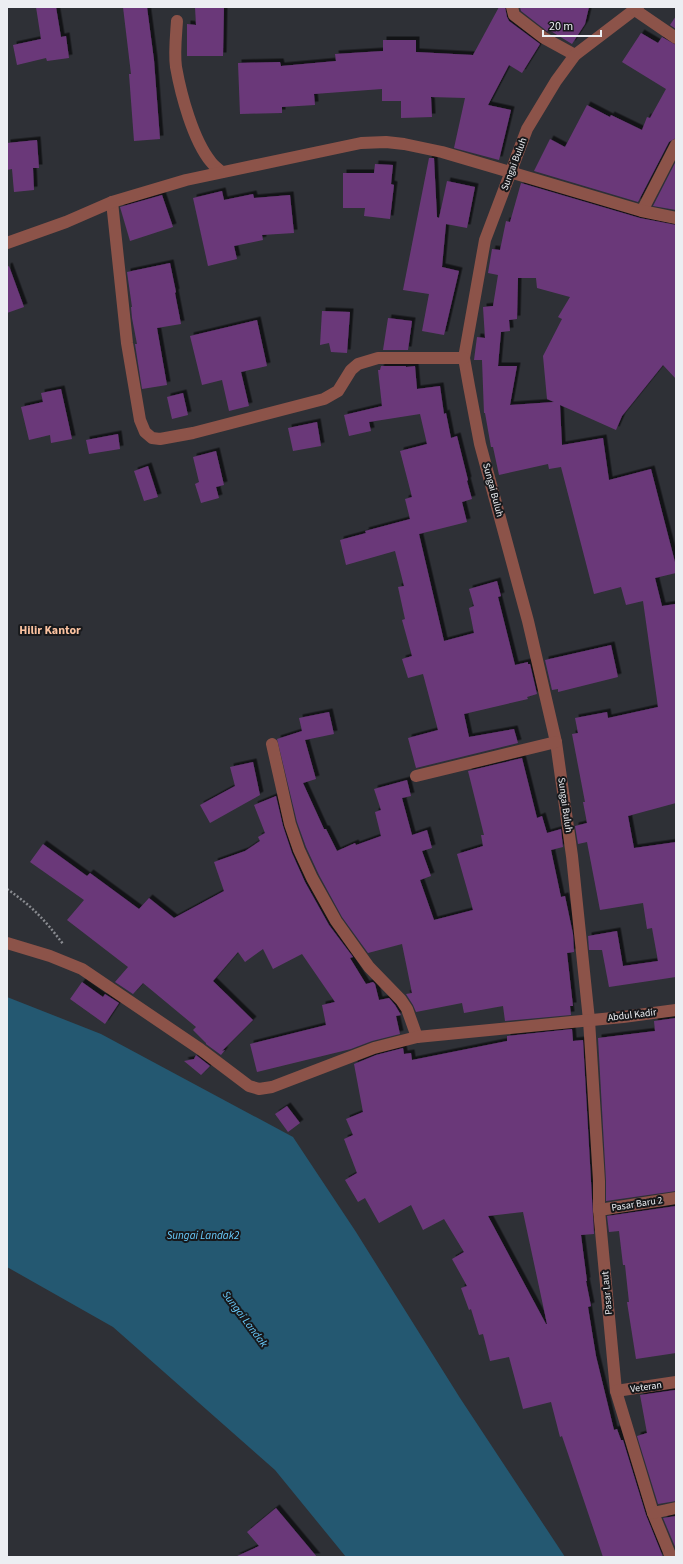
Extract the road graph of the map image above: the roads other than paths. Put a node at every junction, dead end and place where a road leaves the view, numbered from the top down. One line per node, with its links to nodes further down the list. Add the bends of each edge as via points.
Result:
1 (512, 7): 5 (street, via 514,15 544,38)
2 (636, 8): 4 (street); 5 (street, Sungai Buluh)
3 (177, 21): 7 (street, via 176,67 186,106 203,150)
4 (676, 38)
5 (575, 55): 8 (street, Sungai Buluh, via 527,129)
6 (676, 145): 10 (street)
7 (222, 172): 8 (street, via 362,143 386,142 442,152); 9 (street)
8 (510, 172): 10 (street); 13 (street, Sungai Buluh, via 486,240)
9 (112, 202): 12 (street); 13 (street, via 127,343 140,420 145,432 152,438 160,439 193,432 324,399 338,391 351,370 366,361 378,358)
10 (642, 211): 11 (street)
11 (676, 218)
12 (7, 243)
13 (464, 358): 14 (street, Sungai Buluh, via 480,444 528,621)
14 (556, 742): 16 (street); 19 (street, Sungai Buluh, via 572,856)
15 (272, 744): 20 (street, via 290,824 312,878 336,921 365,961 407,1009)
16 (416, 776)
17 (7, 943): 20 (street, Abdul Kadir, via 82,969 200,1049 249,1086 259,1089 272,1087 374,1048)
18 (676, 1010): 19 (street, Abdul Kadir)
19 (589, 1020): 20 (street, Abdul Kadir); 22 (street, Pasar Laut)
20 (417, 1037)
21 (676, 1198): 22 (street, Pasar Baru 2)
22 (599, 1210): 24 (street, Pasar Laut)
23 (676, 1382): 24 (street, Veteran)
24 (616, 1391): 26 (street, Pasar Laut)
25 (676, 1508): 26 (street)
26 (653, 1513): 27 (street, Pasar Laut)
27 (671, 1557)

